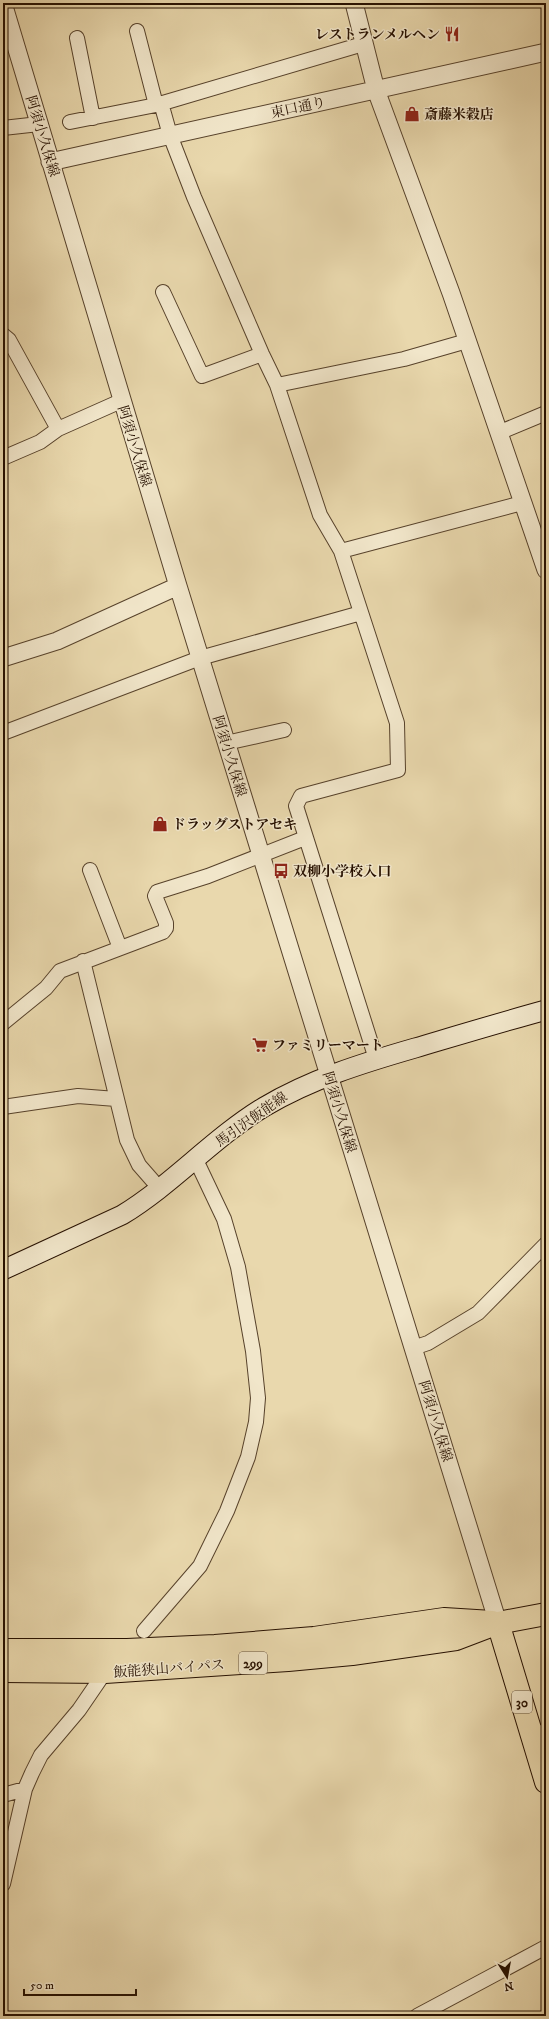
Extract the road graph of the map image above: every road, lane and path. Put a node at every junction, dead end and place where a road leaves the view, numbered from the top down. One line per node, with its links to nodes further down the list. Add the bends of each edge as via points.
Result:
1 (3, 3): 11 (street, 阿須小久保線)
2 (354, 3): 5 (street)
3 (137, 31): 8 (street)
4 (77, 38): 9 (street)
5 (362, 44): 7 (street); 8 (street)
6 (546, 52): 7 (street, 東口通り)
7 (376, 90): 13 (street, 東口通り); 17 (street, via 452,292)
8 (159, 104): 9 (street); 13 (street)
9 (93, 118): 10 (street)
10 (70, 122)
11 (39, 124): 12 (street); 14 (street, 阿須小久保線)
12 (3, 128)
13 (170, 135): 14 (street, 東口通り); 18 (street)
14 (50, 162): 20 (street, 阿須小久保線)
15 (163, 292): 18 (street, via 202,376)
16 (3, 335): 22 (street, via 9,340)
17 (467, 342): 19 (street, via 404,359); 23 (street)
18 (262, 354): 19 (street)
19 (277, 385): 26 (street, via 320,515)
20 (122, 401): 22 (street); 28 (street, 阿須小久保線)
21 (546, 413): 23 (street)
22 (58, 429): 24 (street, via 40,442)
23 (498, 433): 25 (street)
24 (3, 458)
25 (522, 502): 26 (street); 27 (street)
26 (341, 551): 29 (street)
27 (546, 570)
28 (178, 586): 30 (street, via 57,640); 31 (street, 阿須小久保線)
29 (361, 613): 31 (street); 35 (street, via 397,723 398,770 301,796 296,806)
30 (3, 658)
31 (200, 658): 33 (street); 34 (street, 阿須小久保線)
32 (284, 730): 34 (street)
33 (3, 733)
34 (226, 743): 36 (street, 阿須小久保線)
35 (305, 838): 36 (street); 42 (street)
36 (260, 855): 38 (street, via 208,876 157,892 155,896 166,928 163,932); 43 (street, 阿須小久保線)
37 (90, 870): 38 (street)
38 (120, 948): 39 (street)
39 (83, 961): 41 (street, via 60,971 46,988); 44 (street)
40 (546, 1010): 42 (main road, 馬引沢飯能線)
41 (3, 1023)
42 (376, 1060): 43 (main road, 馬引沢飯能線)
43 (329, 1075): 46 (main road, 馬引沢飯能線, via 262,1108); 50 (street, 阿須小久保線)
44 (116, 1099): 45 (street, via 78,1096); 47 (street, via 133,1153 139,1165)
45 (4, 1104)
46 (196, 1160): 47 (main road, 馬引沢飯能線); 53 (street, via 224,1219 238,1267 253,1351 258,1398 256,1422 248,1457 227,1511 200,1566)
47 (160, 1189): 49 (main road, 馬引沢飯能線, via 122,1215)
48 (546, 1244): 50 (street, via 478,1313 428,1343)
49 (3, 1270)
50 (413, 1348): 52 (street, 阿須小久保線)
51 (546, 1614): 52 (main road, 飯能狭山バイパス / 299)
52 (498, 1622): 54 (main road, 飯能狭山バイパス / 299, via 444,1619 314,1638 215,1646 127,1650); 56 (main road, 飯能狭山バイパス / 299, via 456,1639 374,1651 288,1660); 57 (main road, 30)
53 (144, 1631)
54 (3, 1650)
55 (3, 1671): 56 (main road, 飯能狭山バイパス / 299)
56 (105, 1672): 59 (street, via 79,1710 41,1755)
57 (539, 1733): 58 (main road, 30)
58 (546, 1782)
59 (25, 1789): 60 (street); 61 (street)
60 (3, 1795)
61 (3, 1884)
62 (546, 1947): 63 (street)
63 (417, 2016)

